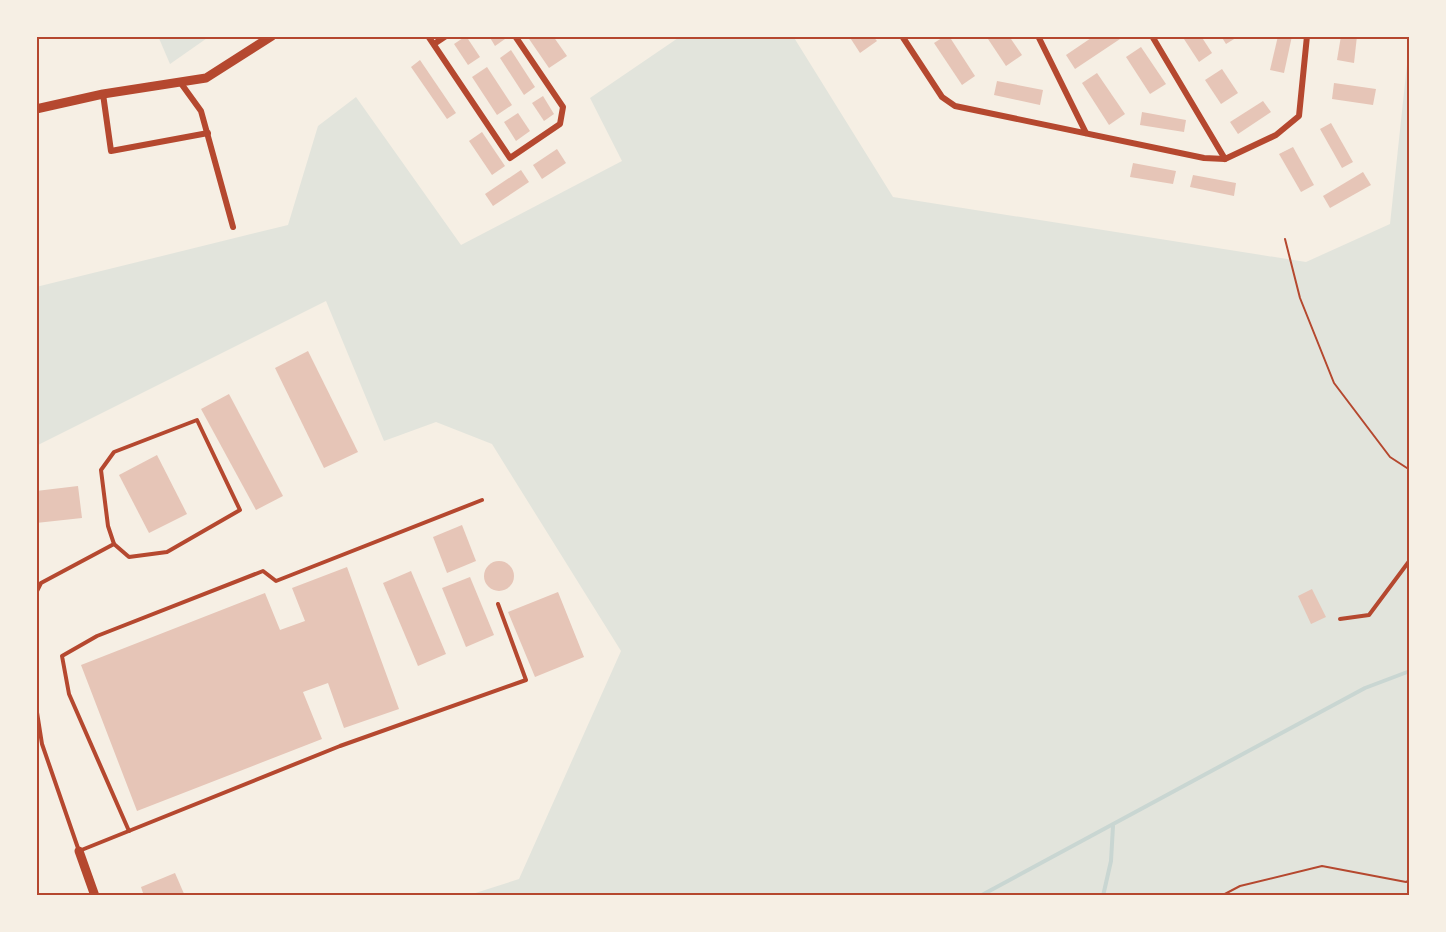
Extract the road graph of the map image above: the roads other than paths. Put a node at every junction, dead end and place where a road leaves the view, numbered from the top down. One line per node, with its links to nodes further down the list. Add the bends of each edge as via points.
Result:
1 (272, 36): 10 (street, via 206,78)
2 (428, 36): 9 (street)
3 (446, 36): 9 (street)
4 (515, 36): 9 (street, via 563,107 560,124 510,158)
5 (902, 36): 13 (street, via 949,103)
6 (1040, 36): 13 (street)
7 (1152, 36): 15 (street)
8 (1308, 36): 15 (street, via 1299,116 1276,135)
9 (434, 44)
10 (180, 81): 11 (street); 14 (street, via 201,111)
11 (103, 94): 12 (street); 14 (street, via 111,151)
12 (36, 109)
13 (1086, 133): 15 (street)
14 (208, 134): 16 (street)
15 (1225, 159)
16 (233, 226)
17 (483, 500): 24 (lane, via 276,581 263,571 97,636 62,656 69,694)
18 (114, 544): 18 (lane, via 101,470 114,452 197,420 240,510 167,552 129,557); 20 (lane, via 41,584)
19 (1410, 560): 22 (lane, via 1369,615)
20 (36, 593)
21 (498, 604): 24 (lane, via 526,680 340,746)
22 (1340, 619)
23 (36, 706): 25 (lane, via 42,744)
24 (129, 831): 25 (lane)
25 (79, 851): 26 (street)
26 (95, 896)

